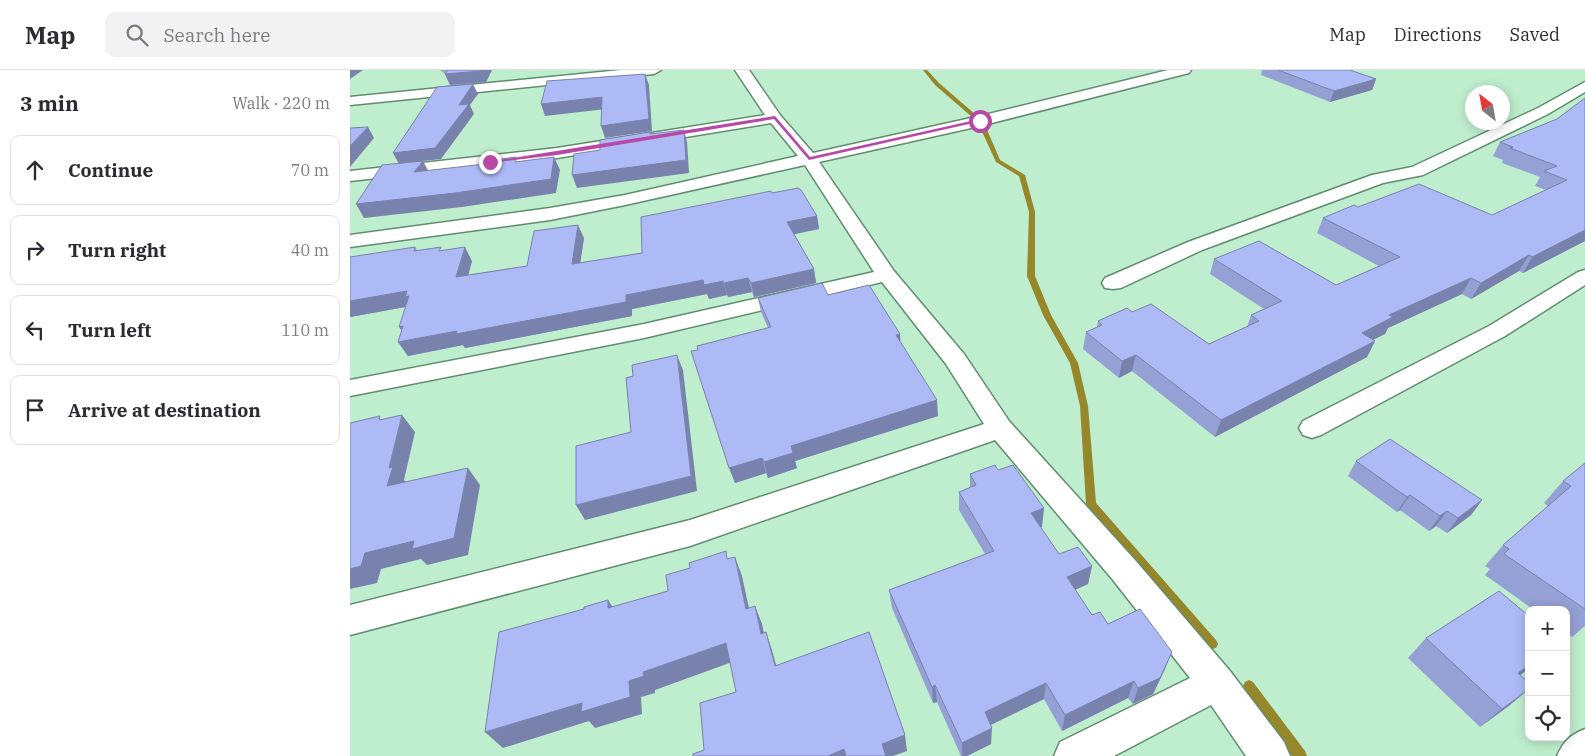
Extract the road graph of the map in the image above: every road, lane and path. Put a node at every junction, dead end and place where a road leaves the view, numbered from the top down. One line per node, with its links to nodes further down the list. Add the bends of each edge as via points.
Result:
1 (654, 70): 5 (street)
2 (742, 70): 6 (street)
3 (1184, 70): 7 (street, via 980,121)
4 (1585, 86): 12 (street, via 1543,111 1417,171 1378,179 1195,246)
5 (350, 101)
6 (775, 118): 7 (street); 8 (street, via 557,153)
7 (809, 159): 9 (street, via 662,193 550,214); 10 (street)
8 (350, 176)
9 (350, 241)
10 (887, 275): 13 (street, via 644,331); 14 (street, via 955,359)
11 (1585, 276): 15 (street, via 1497,331)
12 (1113, 282)
13 (350, 388)
14 (1000, 428): 16 (street, via 690,533); 17 (street)
15 (1312, 428)
16 (350, 620)
17 (1217, 683): 19 (street); 20 (street)
18 (1585, 748): 21 (street)
19 (1074, 756)
20 (1270, 756)
21 (1577, 756)

